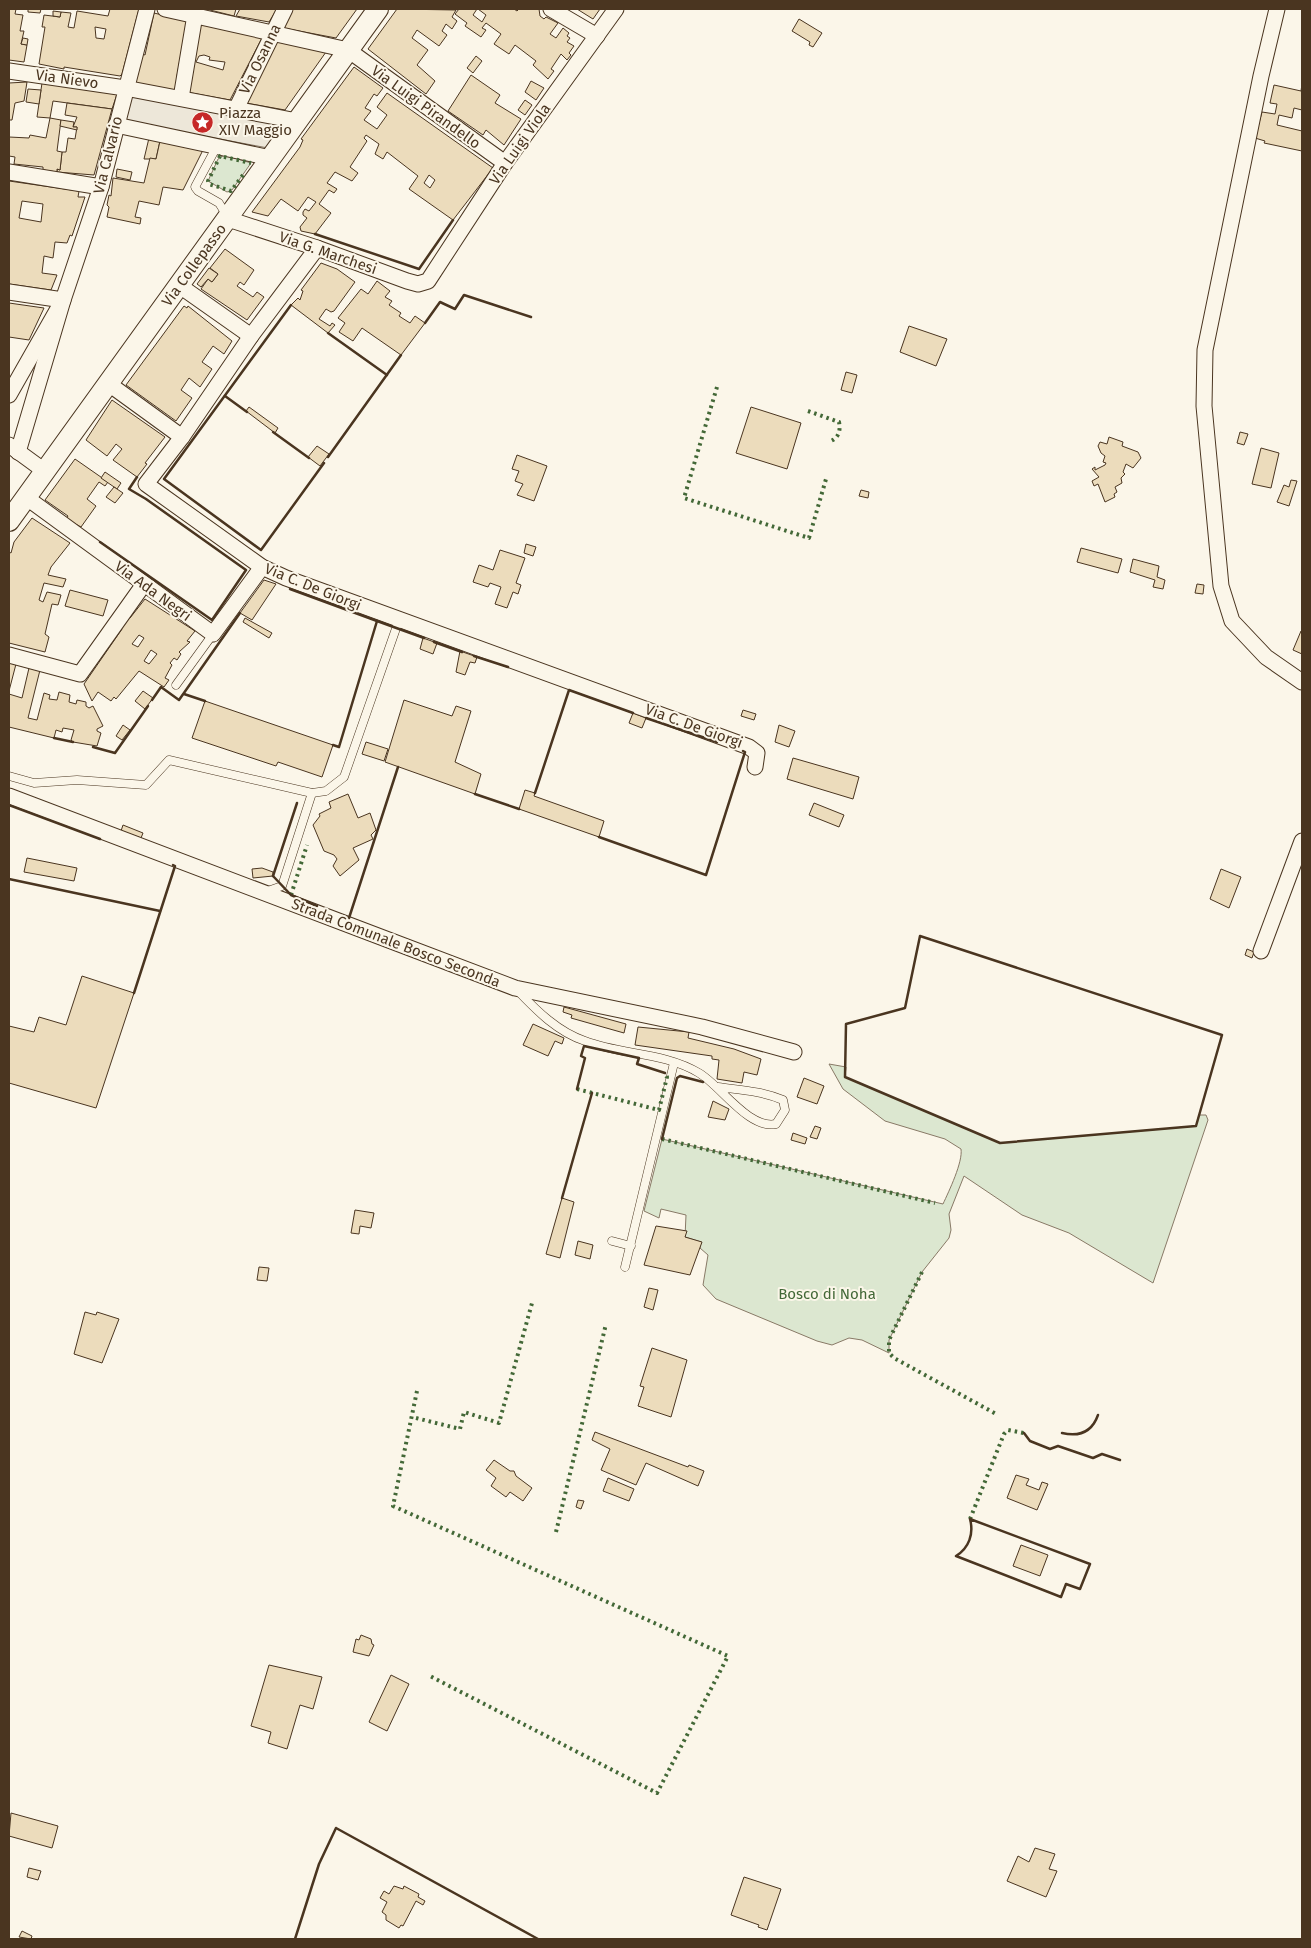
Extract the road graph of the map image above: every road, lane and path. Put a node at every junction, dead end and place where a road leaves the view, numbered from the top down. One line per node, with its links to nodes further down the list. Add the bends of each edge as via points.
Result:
1 (147, 9): 13 (street, Via Calvario)
2 (165, 9): 8 (street)
3 (284, 9): 9 (street, Via Osanna)
4 (378, 9): 11 (street, Via Collepasso)
5 (551, 9): 10 (street)
6 (616, 9): 10 (street, Via Luigi Viola)
7 (1277, 9): 42 (street, via 1205,350 1204,406 1221,586 1232,621 1266,657)
8 (195, 11): 9 (street); 14 (street)
9 (272, 32): 11 (street); 15 (street, Via Osanna)
10 (596, 36): 20 (street, Via Luigi Viola)
11 (348, 50): 16 (street, Via Collepasso); 20 (street, Via Luigi Pirandello)
12 (9, 71): 13 (street, Via Nievo)
13 (125, 88): 14 (street, Via Nievo); 17 (street, Via Calvario)
14 (181, 98): 15 (street, Via Nievo)
15 (236, 109): 16 (street, Via Nievo)
16 (298, 121): 19 (street, Via Collepasso)
17 (116, 125): 18 (street); 22 (street, Via Calvario)
18 (216, 146): 19 (street); 23 (lane, via 196,187 219,203)
19 (271, 158): 23 (street, Via Collepasso)
20 (505, 163): 25 (street, Via Luigi Viola)
21 (9, 172): 22 (street)
22 (101, 187): 28 (street, Via Calvario)
23 (228, 219): 24 (street, Via G. Marchesi); 26 (street, Via Collepasso)
24 (317, 248): 25 (street, Via G. Marchesi, via 418,284); 29 (street, Via C. De Giorgi)
25 (428, 281)
26 (180, 286): 29 (street); 30 (street, Via Collepasso)
27 (9, 292): 28 (street)
28 (63, 300): 31 (street, Via Calvario); 33 (street, Via Calvario)
29 (251, 336): 32 (street, Via C. De Giorgi)
30 (109, 384): 32 (street); 34 (street, Via Collepasso)
31 (9, 395)
32 (182, 437): 37 (street, Via C. De Giorgi, via 146,484)
33 (13, 449): 34 (street, Via Calvario)
34 (46, 472): 35 (street, Via Collepasso)
35 (27, 498): 36 (street, Via Collepasso); 38 (street, Via Ada Negri)
36 (9, 521)
37 (262, 567): 39 (street, Via C. De Giorgi); 40 (street)
38 (144, 584): 40 (street, Via Ada Negri); 41 (street, via 80,674)
39 (399, 620): 44 (street, Via C. De Giorgi, via 749,747 757,753); 46 (lane, via 344,777 326,791)
40 (212, 634): 43 (lane)
41 (9, 654)
42 (1302, 682)
43 (176, 685)
44 (755, 767)
45 (9, 776): 46 (lane, via 34,783 77,780 146,785 169,760)
46 (312, 793): 49 (lane, via 282,886)
47 (9, 796): 49 (street, Strada Comunale Bosco Seconda)
48 (1302, 841): 50 (street)
49 (263, 893): 51 (street, Strada Comunale Bosco Seconda)
50 (1261, 951)
51 (515, 988): 52 (street, Strada Comunale Bosco Seconda, via 702,1027); 53 (lane, via 569,1034 586,1042 639,1052)
52 (794, 1052)
53 (674, 1063): 54 (lane, via 696,1071); 56 (lane)
54 (718, 1087): 54 (lane, via 757,1121 776,1124 785,1110 783,1100 772,1096)
55 (612, 1241): 56 (lane)
56 (631, 1246): 57 (lane)
57 (625, 1267)

